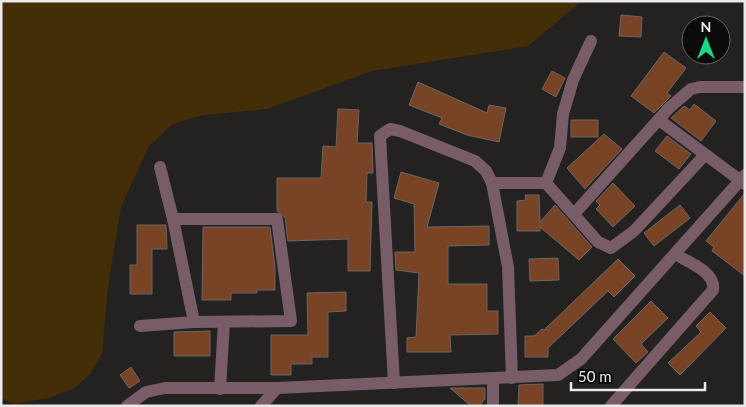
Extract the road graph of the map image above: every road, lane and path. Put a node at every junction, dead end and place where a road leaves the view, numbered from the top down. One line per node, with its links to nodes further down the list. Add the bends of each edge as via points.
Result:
1 (591, 41): 7 (street, via 573,80 563,114 560,148)
2 (745, 87): 3 (street, via 700,86 691,89)
3 (659, 120): 4 (street); 9 (street)
4 (706, 156): 6 (street); 9 (street, via 615,247 602,245)
5 (160, 167): 10 (street)
6 (744, 180): 11 (street)
7 (546, 182): 8 (street); 9 (street)
8 (492, 183): 16 (street, via 508,267); 17 (street, via 486,171 475,161 400,131 390,130 380,136)
9 (574, 214)
10 (174, 219): 12 (street); 13 (street, via 277,219 291,321)
11 (675, 254): 16 (street, via 581,359 558,375); 23 (street, via 709,275 713,290)
12 (194, 322): 13 (street); 14 (street)
13 (224, 322): 19 (street)
14 (140, 326)
15 (493, 378): 16 (street); 17 (street); 22 (street)
16 (512, 378)
17 (394, 383): 18 (street)
18 (277, 388): 19 (street); 21 (street)
19 (220, 389): 20 (street, via 165,388 146,392)
20 (127, 406)
21 (260, 406)
22 (493, 406)
23 (611, 406)

